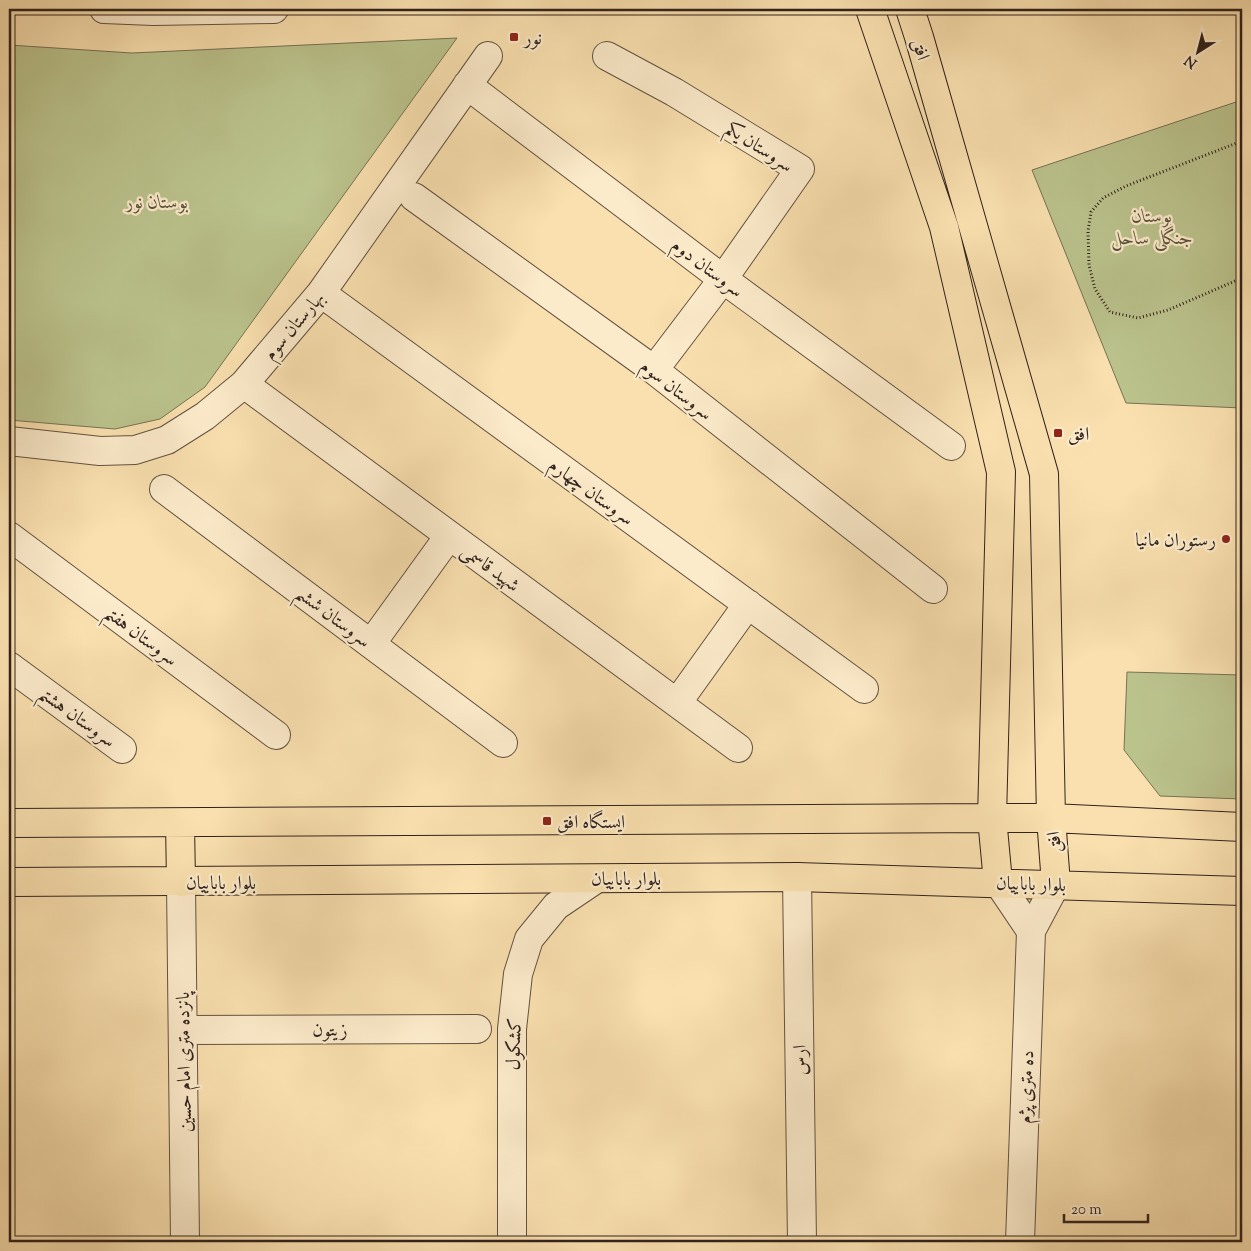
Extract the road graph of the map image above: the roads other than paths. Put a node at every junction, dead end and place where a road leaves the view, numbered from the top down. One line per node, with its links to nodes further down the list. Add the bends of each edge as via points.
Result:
1 (104, 9): 2 (street)
2 (274, 9)
3 (870, 9): 28 (main road, افق, via 944,228 1000,472)
4 (910, 9): 29 (main road, افق, via 1044,474)
5 (488, 56): 7 (street, بهارستان سوم)
6 (607, 56): 9 (street, سروستان یکم, via 674,92 800,169)
7 (467, 86): 9 (street, سروستان دوم); 10 (street, بهارستان سوم)
8 (414, 197): 11 (street, سروستان سوم)
9 (723, 278): 11 (street); 14 (street, سروستان دوم)
10 (321, 292): 12 (street, بهارستان سوم); 19 (street, سروستان چهارم)
11 (654, 370): 18 (street, سروستان سوم)
12 (244, 384): 13 (street, بهارستان سوم, via 205,416 167,440 135,450 100,451); 17 (street, شهید قاسمی)
13 (9, 441)
14 (951, 446)
15 (164, 489): 20 (street, سروستان ششم)
16 (9, 536): 24 (street, سروستان هفتم)
17 (449, 536): 20 (street); 23 (street, شهید قاسمی)
18 (933, 589)
19 (748, 604): 22 (street, سروستان چهارم); 23 (street)
20 (371, 644): 25 (street, سروستان ششم)
21 (9, 666): 26 (street, سروستان هشتم)
22 (864, 689)
23 (677, 703): 27 (street, شهید قاسمی)
24 (276, 735)
25 (503, 743)
26 (122, 748)
27 (738, 748)
28 (992, 818): 29 (main road); 31 (main road); 37 (main road, افق)
29 (1051, 818): 32 (main road); 38 (main road, افق)
30 (9, 823): 31 (main road)
31 (180, 823): 36 (main road)
32 (1242, 827)
33 (797, 877): 34 (main road, بلوار باباییان); 37 (main road, بلوار باباییان); 45 (street, ارس)
34 (596, 879): 36 (main road, بلوار باباییان); 44 (street, کشکول, via 556,906 529,940 518,974 512,1029)
35 (9, 882): 36 (main road, بلوار باباییان)
36 (181, 882): 42 (street, پانزده متری امام حسین)
37 (998, 882): 38 (main road, بلوار باباییان); 40 (street)
38 (1056, 884): 39 (main road, بلوار باباییان); 40 (street, ده متری پژم)
39 (1242, 891)
40 (1031, 931): 46 (street, ده متری پژم)
41 (477, 1029): 42 (street, زیتون)
42 (183, 1030): 43 (street, پانزده متری امام حسین)
43 (185, 1242)
44 (512, 1242)
45 (802, 1242)
46 (1020, 1242)

